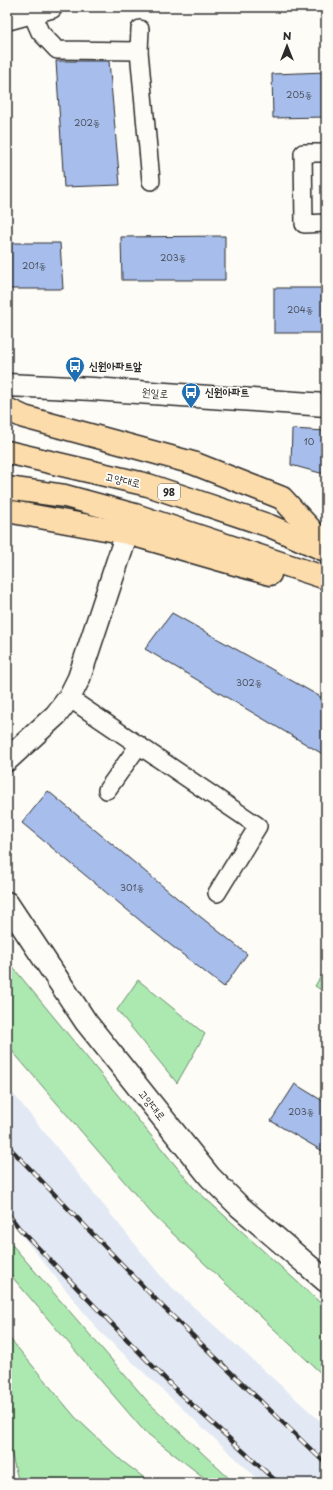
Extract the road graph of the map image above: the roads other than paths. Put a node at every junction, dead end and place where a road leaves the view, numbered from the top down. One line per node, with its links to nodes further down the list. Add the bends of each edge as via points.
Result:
1 (51, 7): 2 (street)
2 (30, 10): 3 (street); 5 (lane, via 40,32 57,50)
3 (7, 19)
4 (140, 29): 5 (lane)
5 (139, 51): 7 (lane)
6 (326, 153): 8 (lane, via 303,153 304,224)
7 (151, 181)
8 (326, 224)
9 (7, 385): 10 (street, 원일로, via 94,388)
10 (326, 405)
11 (7, 409): 16 (main road, via 24,417 193,463 282,498)
12 (7, 452): 17 (main road, 고양대로 / 98, via 148,485 270,526)
13 (7, 488): 18 (main road, via 65,496 135,515)
14 (7, 511): 15 (main road)
15 (126, 533): 18 (main road, via 277,576); 19 (street, via 79,678)
16 (326, 546)
17 (326, 550)
18 (324, 577)
19 (69, 698): 20 (lane); 21 (street, via 56,714)
20 (139, 745): 22 (lane); 23 (lane, via 258,826)
21 (7, 760)
22 (107, 790)
23 (217, 893)
24 (7, 903): 25 (street, 고양대로, via 86,1022 210,1177 239,1206)
25 (326, 1281)

